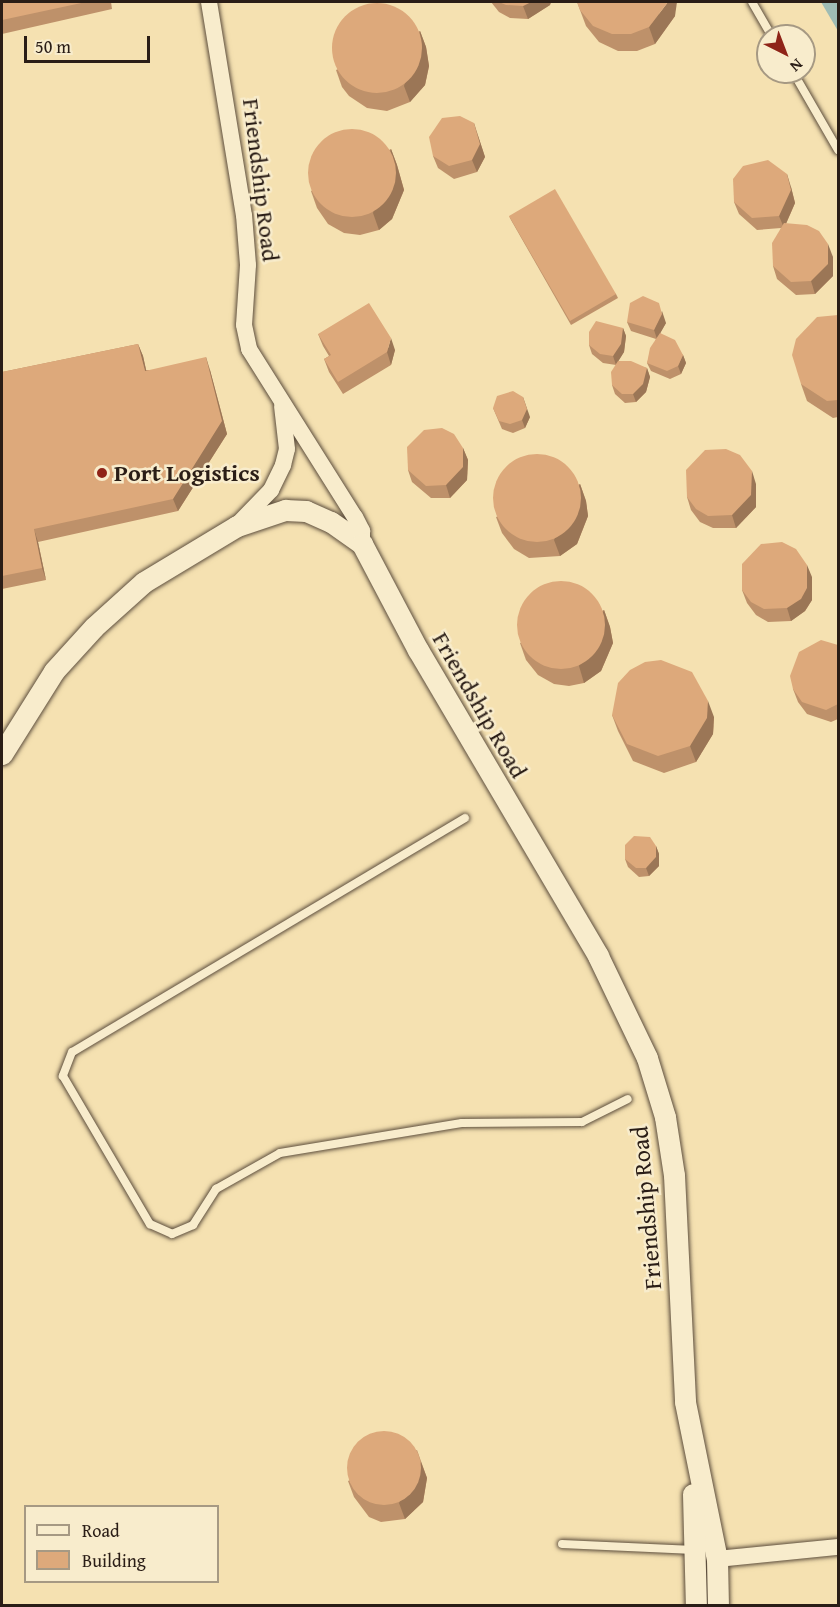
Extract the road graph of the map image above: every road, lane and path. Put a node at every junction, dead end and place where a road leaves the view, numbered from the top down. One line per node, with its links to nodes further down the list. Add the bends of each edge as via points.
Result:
1 (209, 2): 6 (street, Friendship Road, via 244,215 248,265 244,325 249,349)
2 (752, 2): 3 (lane)
3 (765, 24)
4 (800, 84): 5 (lane)
5 (838, 150)
6 (282, 406): 7 (street, via 286,449 278,480); 8 (street, Friendship Road, via 305,435 355,517)
7 (237, 526): 8 (street, via 285,510 306,511 331,522); 9 (street, via 144,582 93,627 54,671)
8 (363, 544): 12 (street, Friendship Road, via 418,650 598,956 647,1058 665,1117 674,1175 681,1358)
9 (2, 754)
10 (465, 818): 11 (lane, via 72,1052 63,1076 150,1224 172,1234 193,1224 216,1189 280,1153 462,1123 582,1122)
11 (628, 1099)
12 (692, 1442): 15 (street, Friendship Road); 16 (street, Friendship Road)
13 (562, 1544): 15 (lane)
14 (838, 1547): 16 (street)
15 (695, 1550): 17 (street, Friendship Road)
16 (717, 1559): 18 (street, Friendship Road)
17 (696, 1605)
18 (718, 1605)

